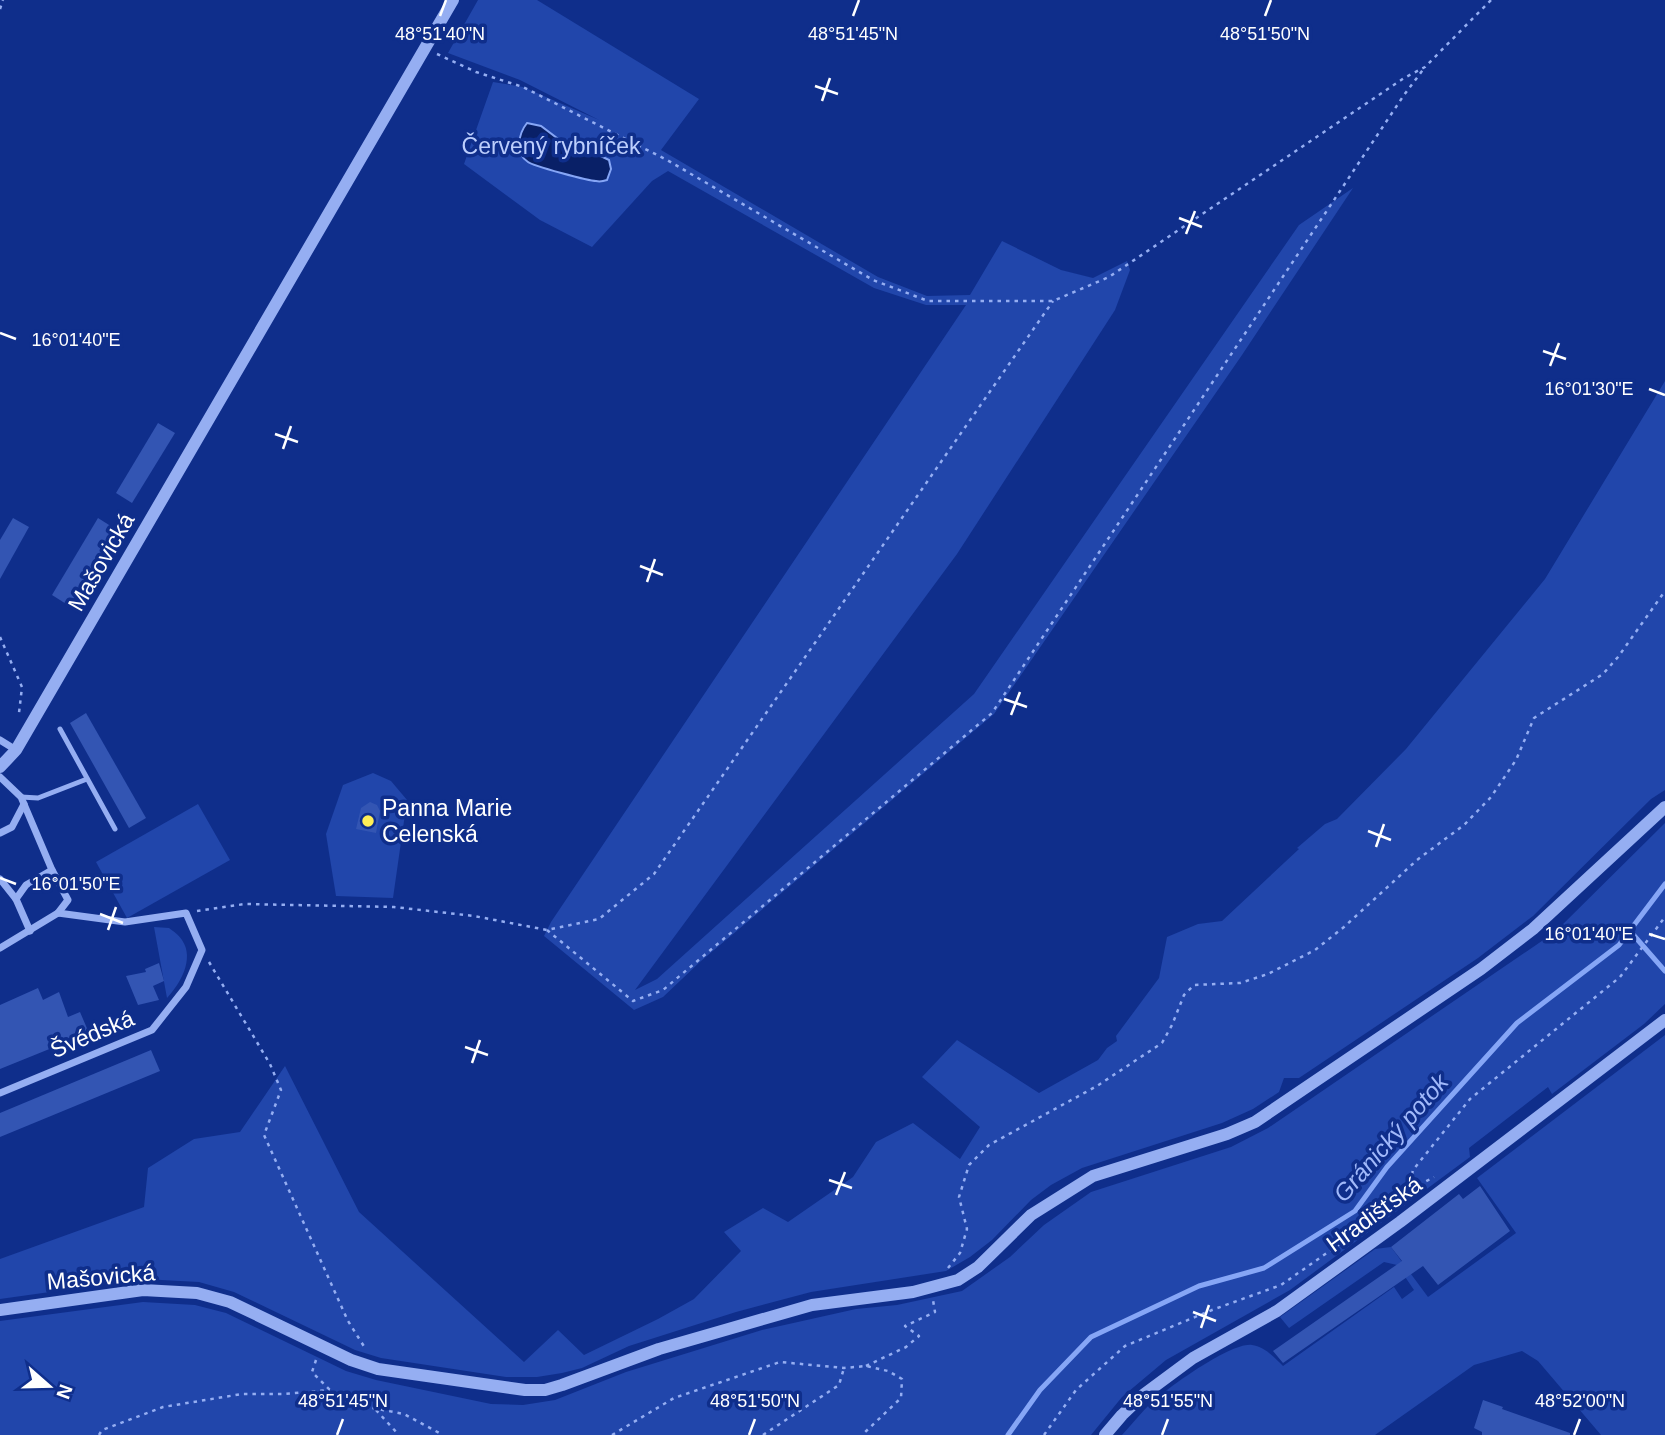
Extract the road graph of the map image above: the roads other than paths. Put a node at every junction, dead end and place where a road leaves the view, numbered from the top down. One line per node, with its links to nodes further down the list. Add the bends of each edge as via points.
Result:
1 (453, 0): 4 (street, Mašovická)
2 (61, 729): 7 (lane)
3 (0, 740): 4 (street)
4 (16, 750): 5 (street, Mašovická)
5 (0, 767)
6 (0, 777): 8 (street)
7 (87, 779): 8 (lane); 10 (lane)
8 (23, 801): 11 (street, via 12,827); 12 (street)
9 (1665, 807): 20 (street, Mašovická, via 1533,929 1481,969 1255,1122 1093,1176 1031,1215 978,1268 932,1289 811,1305 671,1345 545,1390 509,1390 378,1369 230,1302 197,1293 143,1290)
10 (115, 829)
11 (0, 833)
12 (52, 870): 14 (street, via 26,886); 15 (street, via 68,900)
13 (0, 879): 14 (street)
14 (16, 899): 16 (street)
15 (58, 913): 16 (street); 19 (street, Švédská, via 125,922 187,913 202,950 187,987 152,1030)
16 (30, 931): 17 (street)
17 (0, 948)
18 (1665, 1020): 21 (street, Hradišťská, via 1277,1311 1193,1358 1143,1395)
19 (0, 1093)
20 (0, 1310)
21 (1105, 1435)

